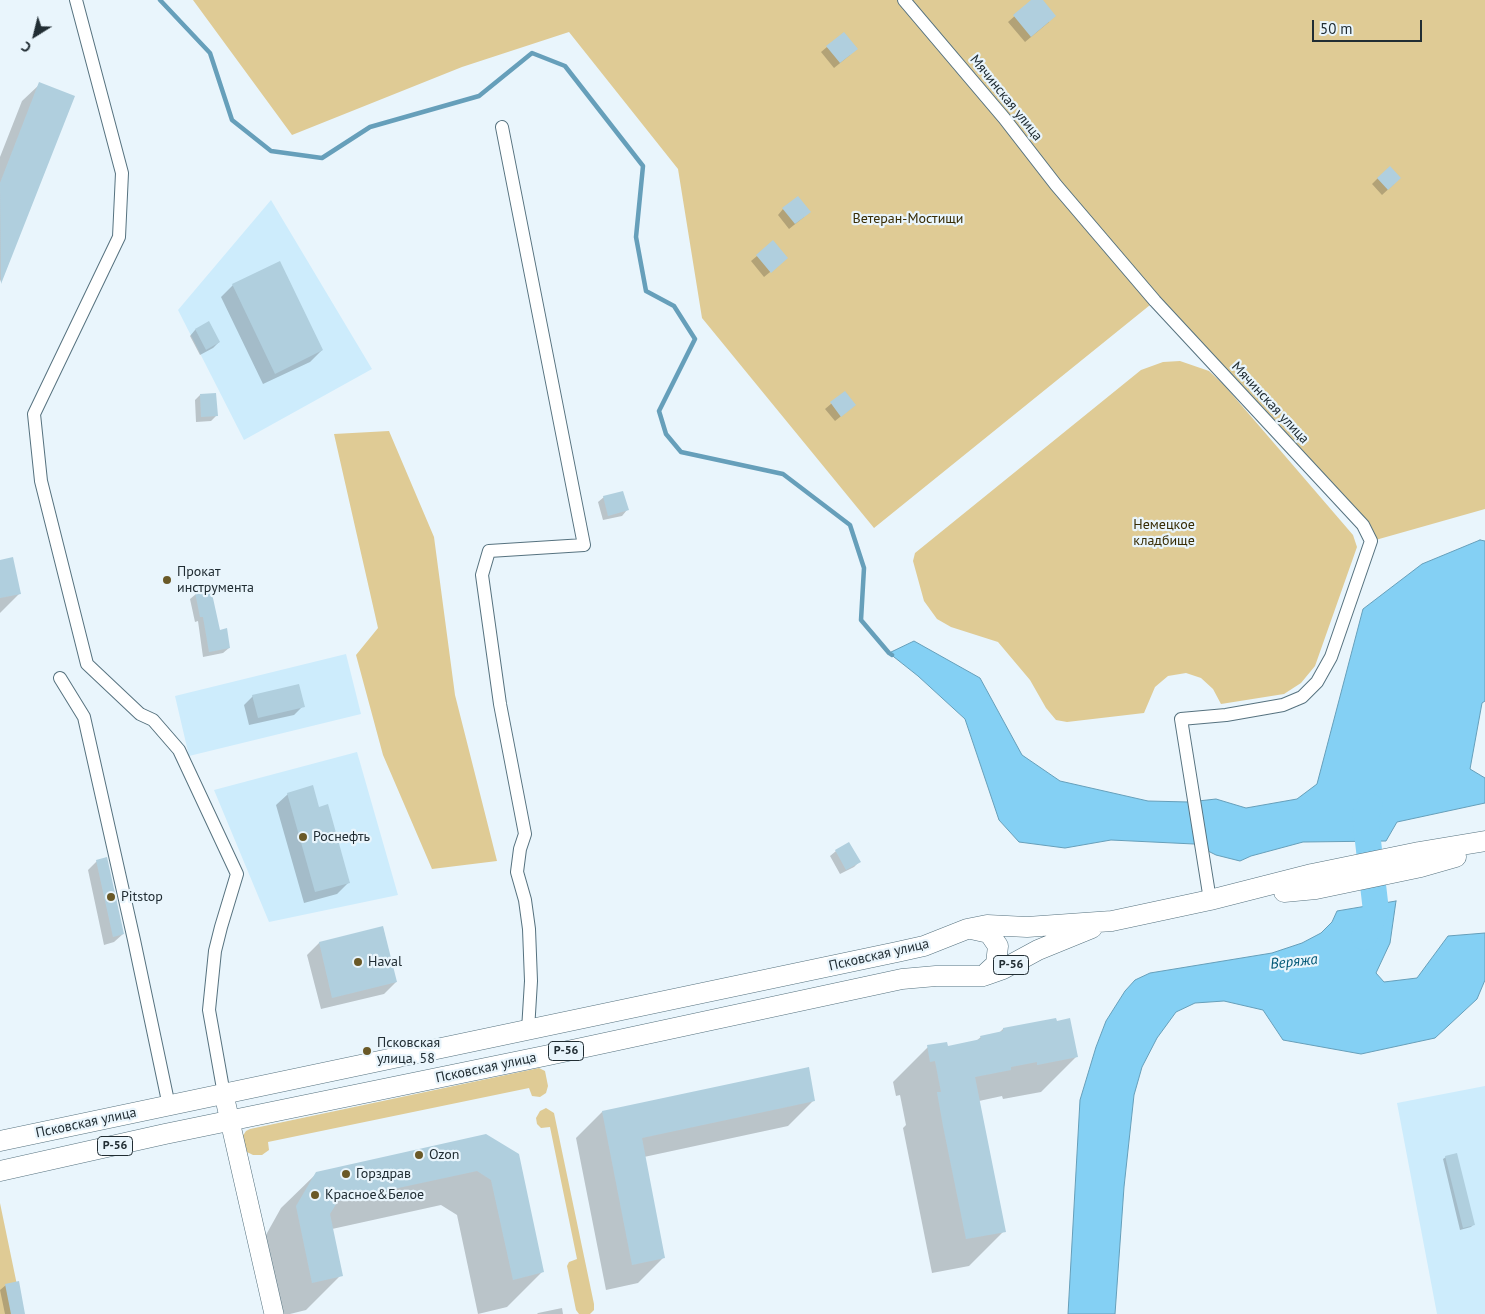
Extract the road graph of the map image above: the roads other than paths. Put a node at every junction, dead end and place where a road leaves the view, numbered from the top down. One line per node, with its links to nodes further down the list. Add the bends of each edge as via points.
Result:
1 (76, 0): 13 (street, via 122,172 119,237 34,414 41,481 87,664 140,714 153,720 179,750 238,874 215,951 209,1010)
2 (904, 0): 8 (street, Мячинская улица, via 1155,301 1363,525 1372,540 1331,658 1317,682 1302,696 1283,705 1180,719)
3 (502, 127): 12 (street, via 584,545 489,551 482,575 500,704 524,834 517,872 530,929)
4 (60, 678): 14 (street, via 84,717)
5 (1485, 841): 7 (main road, Р-56)
6 (1485, 850): 7 (main road, Р-56)
7 (1420, 859): 8 (main road, Псковская улица / Р-56)
8 (1210, 900): 9 (main road, Псковская улица / Р-56)
9 (1112, 920): 10 (main road, Псковская улица, via 1027,927 987,925); 11 (main road, Псковская улица / Р-56)
10 (967, 929): 11 (main road, via 989,933 998,946 996,964); 12 (main road, Псковская улица, via 924,946 898,952)
11 (983, 976): 15 (main road, Псковская улица / Р-56, via 902,979)
12 (528, 1030): 13 (main road, Псковская улица)
13 (224, 1095): 14 (main road, Псковская улица); 15 (street)
14 (169, 1106): 16 (main road, Псковская улица)
15 (230, 1122): 17 (main road, Псковская улица / Р-56); 18 (street)
16 (0, 1141)
17 (0, 1171)
18 (274, 1314)

